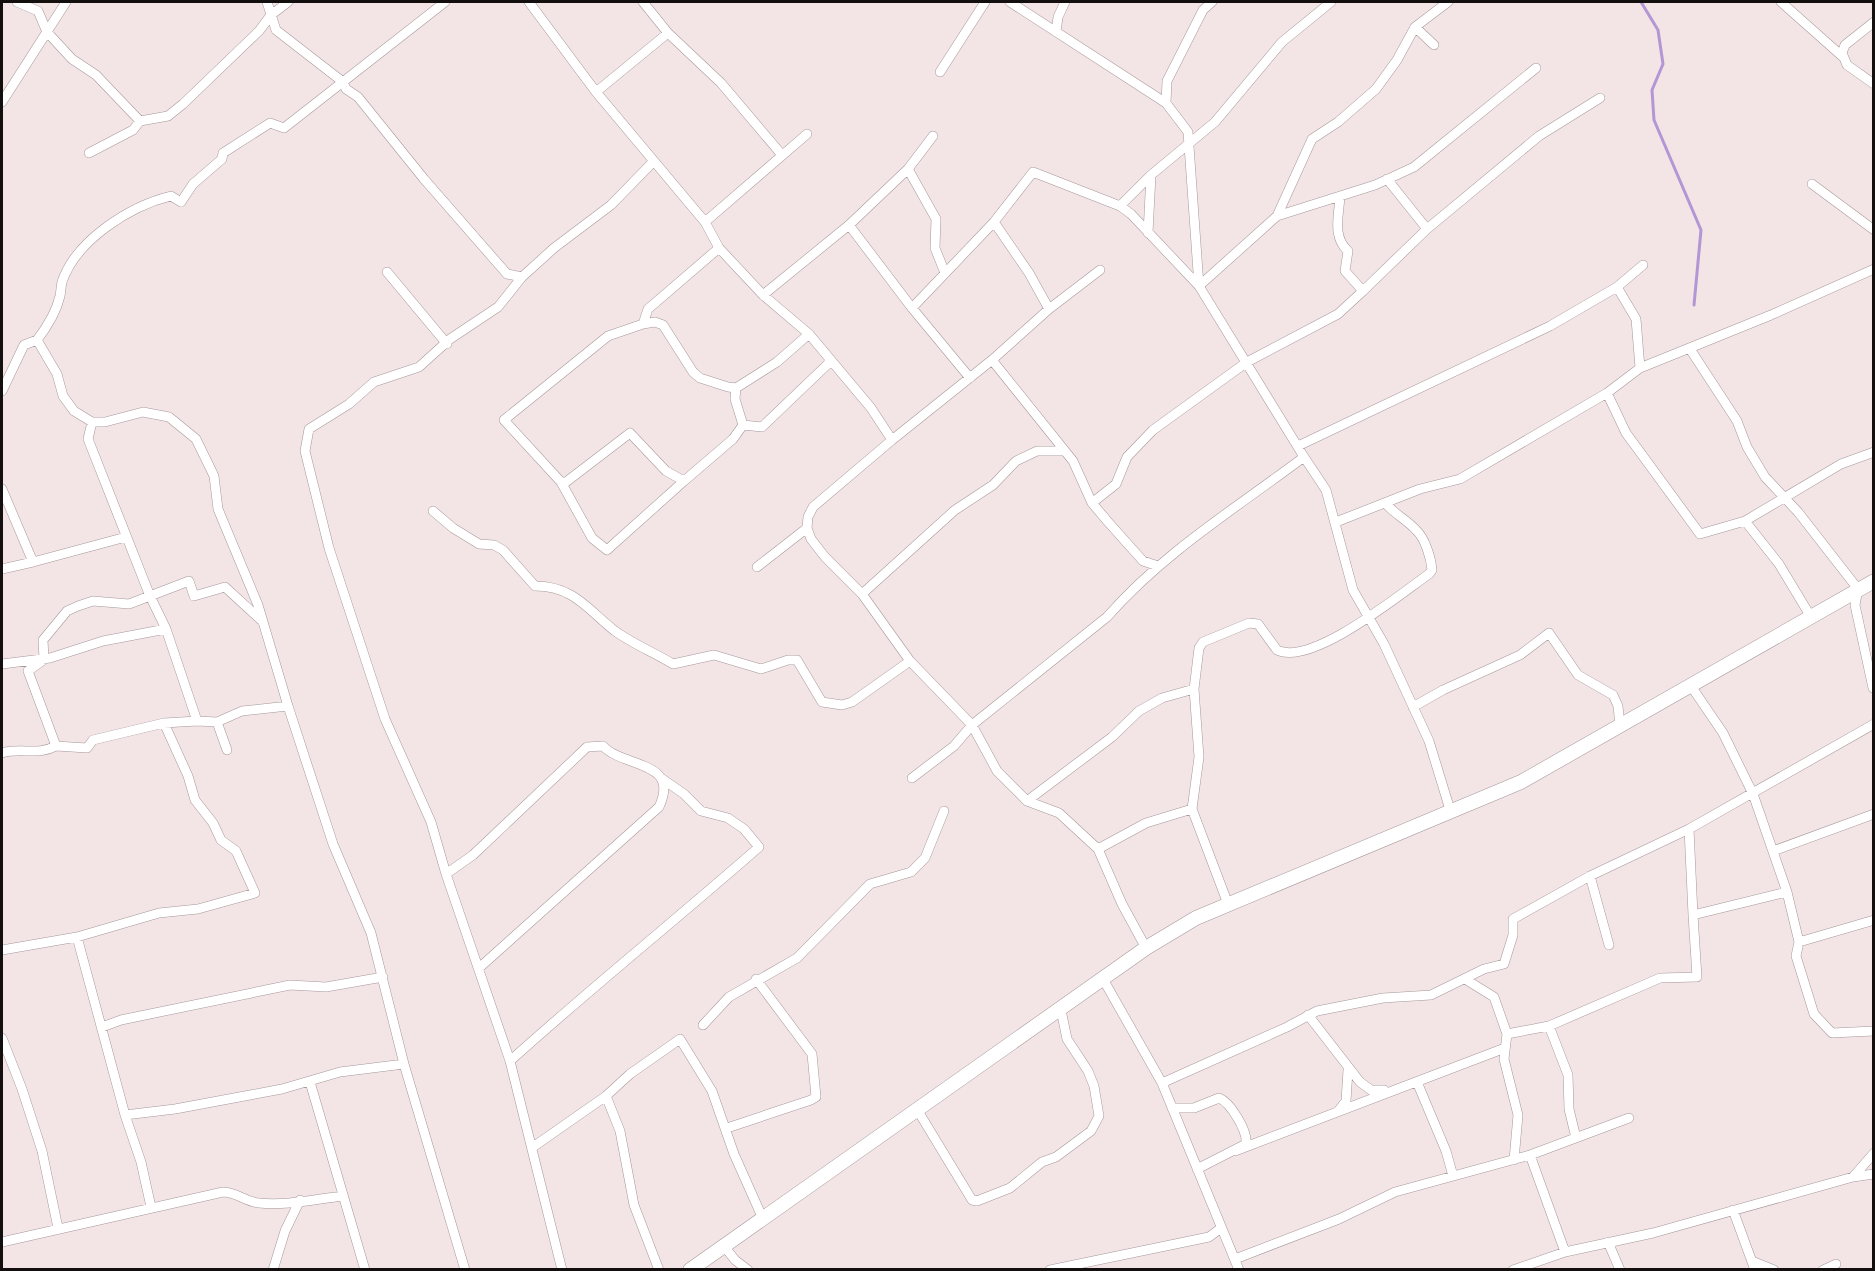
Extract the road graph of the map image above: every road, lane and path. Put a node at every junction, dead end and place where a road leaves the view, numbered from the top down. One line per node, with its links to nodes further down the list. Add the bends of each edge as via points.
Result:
1 (17, 2): 20 (street, via 38,11)
2 (66, 2): 20 (street)
3 (267, 2): 15 (street)
4 (288, 2): 15 (street)
5 (445, 2): 27 (street)
6 (529, 2): 29 (street)
7 (643, 2): 22 (street)
8 (985, 2): 26 (street)
9 (1010, 2): 18 (street)
10 (1065, 2): 16 (street)
11 (1212, 2): 32 (street, via 1203,10 1167,81)
12 (1330, 2): 35 (street, via 1282,42 1235,100)
13 (1448, 2): 19 (street)
14 (1781, 2): 24 (street)
15 (271, 15): 27 (street, via 284,39); 33 (street, via 183,104 168,116)
16 (1058, 16): 18 (street); 21 (street)
17 (1874, 22): 24 (street, via 1845,45)
18 (1045, 24): 21 (street)
19 (1415, 27): 23 (street); 47 (street, via 1377,89 1312,139)
20 (47, 32): 31 (street); 33 (street)
21 (1056, 32): 32 (street)
22 (668, 33): 29 (street); 39 (street, via 722,83)
23 (1434, 45)
24 (1843, 57): 28 (street)
25 (1536, 68): 43 (street, via 1414,167)
26 (940, 72)
27 (343, 82): 60 (street, via 507,274); 69 (street, via 284,128 270,123 223,153 222,159 193,184 181,202 171,196 148,202 104,228 76,256 62,282 50,324)
28 (1874, 84)
29 (596, 92): 40 (street)
30 (1600, 98): 51 (street, via 1539,136)
31 (2, 102)
32 (1166, 103): 35 (street)
33 (140, 121): 38 (street, via 133,130)
34 (807, 134): 39 (street)
35 (1192, 134): 37 (street)
36 (933, 136): 41 (street)
37 (1187, 146): 42 (street); 61 (street)
38 (89, 153)
39 (782, 155): 48 (street)
40 (653, 162): 48 (street); 60 (street, via 611,205)
41 (908, 169): 50 (street); 59 (street, via 936,219 935,248)
42 (1151, 175): 46 (street); 53 (street)
43 (1387, 179): 45 (street); 51 (street)
44 (1812, 184): 52 (street)
45 (1340, 196): 47 (street); 63 (street, via 1337,230 1348,251 1345,271)
46 (1120, 206): 49 (street, via 1033,172); 53 (street)
47 (1277, 216): 61 (street)
48 (705, 222): 54 (street)
49 (994, 222): 59 (street); 66 (street)
50 (849, 225): 64 (street); 65 (street)
51 (1426, 229): 63 (street)
52 (1874, 230)
53 (1148, 233): 61 (street)
54 (719, 248): 64 (street); 67 (street, via 648,309)
55 (1644, 264): 62 (street)
56 (1874, 269): 71 (street)
57 (1100, 270): 66 (street)
58 (387, 272): 70 (street)
59 (945, 273): 65 (street)
60 (522, 277): 70 (street, via 498,307)
61 (1199, 286): 74 (street)
62 (1617, 286): 75 (street, via 1636,319); 83 (street, via 1550,326)
63 (1363, 291): 74 (street, via 1338,314)
64 (763, 295): 68 (street)
65 (912, 308): 76 (street)
66 (1049, 309): 72 (street)
67 (643, 324): 77 (street, via 663,325 700,378); 88 (street, via 608,336 504,420)
68 (809, 334): 73 (street); 77 (street, via 777,362)
69 (37, 340): 78 (street, via 24,345); 80 (street, via 57,374 67,404)
70 (447, 344): 138 (street, via 419,367 374,382 343,409 309,429 305,451 328,548 385,719 431,822)
71 (1690, 349): 75 (street); 90 (street, via 1737,421 1765,477)
72 (992, 360): 76 (street); 84 (street)
73 (830, 362): 81 (street, via 762,427); 82 (street, via 871,408)
74 (1248, 363): 83 (street); 91 (street, via 1153,430 1127,457 1116,484)
75 (1640, 368): 79 (street)
76 (969, 378): 82 (street)
77 (736, 388): 81 (street, via 735,399)
78 (2, 391)
79 (1607, 393): 92 (street, via 1460,479 1420,489); 94 (street, via 1626,433 1700,534)
80 (92, 422): 97 (street, via 88,439); 108 (street, via 142,412 169,417 196,439 213,476 218,509)
81 (743, 425): 87 (street, via 733,440)
82 (892, 440): 96 (street, via 813,507)
83 (1298, 446): 86 (street)
84 (1065, 451): 91 (street); 104 (street, via 1037,451 1016,461 993,485 955,510)
85 (1874, 452): 90 (street, via 1841,464)
86 (1304, 458): 95 (street, via 1326,490); 99 (street)
87 (684, 480): 88 (street, via 666,471 630,433); 88 (street, via 607,550 592,538)
88 (561, 482)
89 (2, 489): 98 (street)
90 (1783, 497): 94 (street); 103 (street)
91 (1092, 503): 99 (street, via 1143,561)
92 (1386, 505): 95 (street); 106 (street, via 1416,530 1432,570)
93 (434, 511): 111 (street, via 479,544 503,550 536,586 560,588 569,593 616,632 673,664 714,655 761,669 797,660 822,702 842,705 880,684)
94 (1745, 521): 107 (street, via 1779,564)
95 (1336, 522): 106 (street, via 1353,590)
96 (807, 528): 100 (street); 104 (street, via 825,557)
97 (126, 537): 98 (street); 105 (street)
98 (33, 562): 101 (street)
99 (1158, 566): 122 (street, via 1107,617)
100 (757, 567)
101 (2, 569)
102 (1874, 581): 103 (main road)
103 (1858, 589): 107 (main road); 114 (street, via 1855,605)
104 (862, 594): 111 (street)
105 (150, 596): 108 (street, via 189,581 194,596 225,587); 109 (street); 110 (street, via 129,604 93,601 67,611 43,640)
106 (1369, 616): 115 (street, via 1332,641 1294,653 1276,650 1258,624 1249,623 1208,639 1199,648); 117 (street)
107 (1811, 617): 113 (main road)
108 (263, 621): 116 (street)
109 (166, 629): 110 (street, via 103,641); 118 (street)
110 (44, 659): 112 (street); 124 (street, via 27,671)
111 (910, 661): 122 (street)
112 (2, 664)
113 (1691, 686): 123 (main road); 129 (street)
114 (1873, 688)
115 (1194, 689): 130 (street, via 1162,698 1139,711 1112,737); 131 (street, via 1199,757)
116 (288, 706): 120 (street, via 242,711); 150 (street, via 312,784 371,933)
117 (1413, 707): 123 (street, via 1520,655 1549,633 1578,675 1613,695); 133 (street, via 1429,741)
118 (197, 721): 119 (street); 120 (street)
119 (164, 723): 124 (street, via 93,740 87,748); 144 (street, via 195,800 221,840 236,851 255,893 198,909 159,913)
120 (218, 723): 125 (street)
121 (1874, 724): 129 (street)
122 (972, 725): 128 (street, via 954,746); 130 (street, via 997,771)
123 (1620, 726): 133 (main road, via 1521,782)
124 (56, 746): 126 (street, via 46,751)
125 (227, 750)
126 (2, 753)
127 (661, 778): 138 (street, via 655,770 612,755 603,746 587,747 473,855); 149 (street, via 664,789 659,807); 163 (street, via 701,811 728,818 744,829 759,847)
128 (912, 778)
129 (1753, 794): 135 (street); 137 (street)
130 (1028, 801): 136 (street, via 1059,813)
131 (1192, 809): 136 (street, via 1146,823); 141 (street)
132 (944, 811): 151 (street, via 925,858 911,872 870,884 797,958)
133 (1451, 813): 141 (main road)
134 (1874, 814): 137 (street)
135 (1689, 829): 139 (street); 142 (street)
136 (1098, 849): 147 (street)
137 (1773, 851): 140 (street)
138 (446, 874): 149 (street)
139 (1590, 876): 146 (street); 153 (street, via 1512,919 1513,935 1504,964)
140 (1786, 892): 142 (street); 145 (street)
141 (1228, 904): 147 (main road)
142 (1693, 915): 157 (street, via 1697,976 1660,978)
143 (1874, 920): 145 (street)
144 (77, 937): 148 (street); 158 (street)
145 (1799, 942): 159 (street, via 1796,956 1814,1014 1821,1024 1832,1033)
146 (1609, 945)
147 (1146, 948): 152 (main road)
148 (2, 950)
149 (480, 968): 163 (street)
150 (383, 977): 158 (street, via 326,987 290,985); 164 (street)
151 (756, 979): 156 (street, via 729,997); 176 (street, via 812,1054 816,1097)
152 (1103, 979): 154 (main road); 168 (street)
153 (1465, 979): 155 (street, via 1431,995 1337,1005); 160 (street, via 1494,997)
154 (1061, 1010): 173 (main road); 173 (street, via 1067,1039 1094,1086 1099,1116 1091,1131 1056,1156 1042,1162 1010,1188 972,1200)
155 (1308, 1015): 165 (street); 168 (street)
156 (703, 1025)
157 (1549, 1026): 160 (street); 177 (street, via 1568,1075 1569,1109)
158 (102, 1027): 174 (street)
159 (1874, 1031)
160 (1507, 1034): 162 (street)
161 (2, 1041): 192 (street, via 42,1151)
162 (1505, 1048): 167 (street); 182 (street, via 1504,1059 1518,1115)
163 (510, 1061): 178 (street)
164 (404, 1064): 166 (street, via 340,1072); 203 (street)
165 (1348, 1070): 169 (street, via 1371,1090); 172 (street, via 1346,1101)
166 (310, 1082): 174 (street); 187 (street)
167 (1417, 1082): 169 (street); 185 (street)
168 (1162, 1083): 171 (street)
169 (1392, 1090): 172 (street)
170 (606, 1096): 176 (street, via 680,1038 712,1091); 178 (street); 205 (street, via 620,1131 634,1205)
171 (1172, 1108): 179 (street, via 1194,1108 1219,1098 1226,1100 1247,1138 1246,1144); 183 (street)
172 (1339, 1110): 179 (street)
173 (918, 1111): 191 (main road)
174 (125, 1115): 189 (street)
175 (1629, 1118): 177 (street)
176 (727, 1128): 191 (street, via 734,1154)
177 (1576, 1138): 181 (street)
178 (533, 1147): 204 (street)
179 (1235, 1151): 183 (street)
180 (1874, 1153): 186 (street)
181 (1530, 1155): 182 (street); 197 (street)
182 (1514, 1160): 185 (street)
183 (1197, 1169): 193 (street)
184 (1874, 1174): 186 (street)
185 (1453, 1176): 198 (street, via 1395,1192 1339,1219)
186 (1853, 1178): 190 (street)
187 (343, 1196): 188 (street); 202 (street)
188 (300, 1200): 189 (street, via 257,1203 223,1192); 201 (street)
189 (151, 1207): 192 (street)
190 (1733, 1210): 195 (street); 200 (street)
191 (763, 1219): 196 (main road)
192 (58, 1228): 194 (street)
193 (1221, 1228): 198 (street); 208 (street, via 1209,1236)
194 (2, 1242)
195 (1608, 1242): 197 (street); 211 (street)
196 (724, 1246): 206 (main road); 207 (street)
197 (1565, 1252): 210 (street)
198 (1234, 1259): 209 (street)
199 (1836, 1264): 213 (street)
200 (1755, 1266): 212 (street)
201 (273, 1269)
202 (365, 1269)
203 (465, 1269)
204 (562, 1269)
205 (658, 1269)
206 (690, 1269)
207 (748, 1269)
208 (1050, 1269)
209 (1239, 1269)
210 (1513, 1269)
211 (1620, 1269)
212 (1773, 1269)
213 (1823, 1269)

